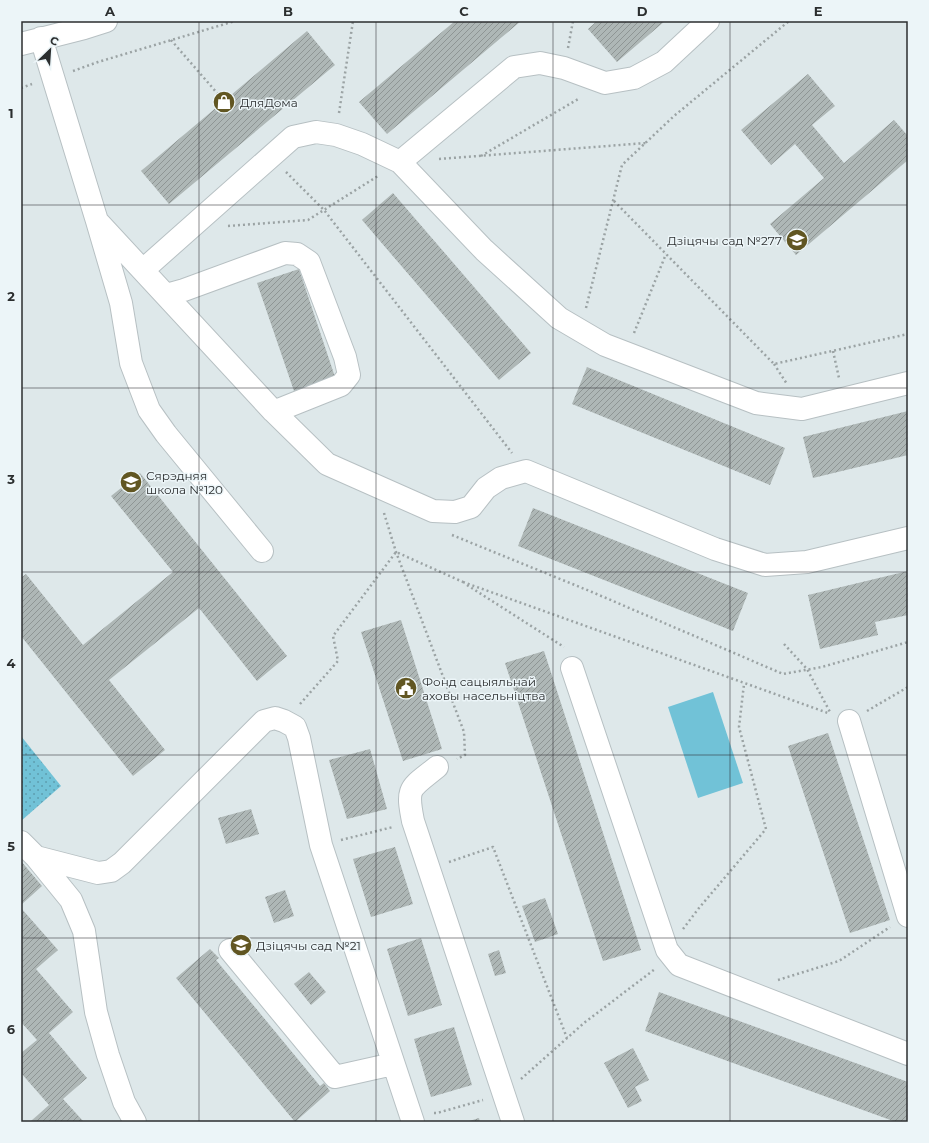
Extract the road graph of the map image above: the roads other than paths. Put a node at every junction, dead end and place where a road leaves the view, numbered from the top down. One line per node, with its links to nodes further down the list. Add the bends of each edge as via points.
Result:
1 (106, 21): 3 (street)
2 (708, 21): 4 (street, via 664,62 634,78 606,83 564,68 540,63 514,68)
3 (31, 41): 5 (street)
4 (400, 162): 6 (street, via 362,144 336,136 316,132 292,137); 8 (street, via 484,250 559,318 605,345 756,403 802,409)
5 (97, 221): 6 (street); 11 (street, via 121,304 131,363 148,410)
6 (143, 270): 7 (street)
7 (166, 295): 9 (street); 9 (street, via 285,253 297,254 310,262 345,357 349,375 341,385)
8 (908, 383)
9 (273, 410): 10 (street, via 327,464 433,511 455,512 471,507 486,488 501,478 526,471 715,549 765,565 807,562)
10 (908, 538)
11 (262, 551)
12 (572, 668): 19 (street, via 667,950 679,965)
13 (849, 721): 17 (street)
14 (437, 768): 23 (street, via 412,787 409,795 413,821 511,1087)
15 (21, 842): 16 (street)
16 (36, 857): 20 (street, via 98,873 111,871 264,722 275,718 295,727 321,845); 21 (street, via 71,900 84,931 96,1012 124,1102)
17 (908, 916)
18 (230, 950): 20 (street, via 335,1077)
19 (908, 1054)
20 (393, 1064): 22 (street)
21 (135, 1122)
22 (413, 1122)
23 (513, 1122)

